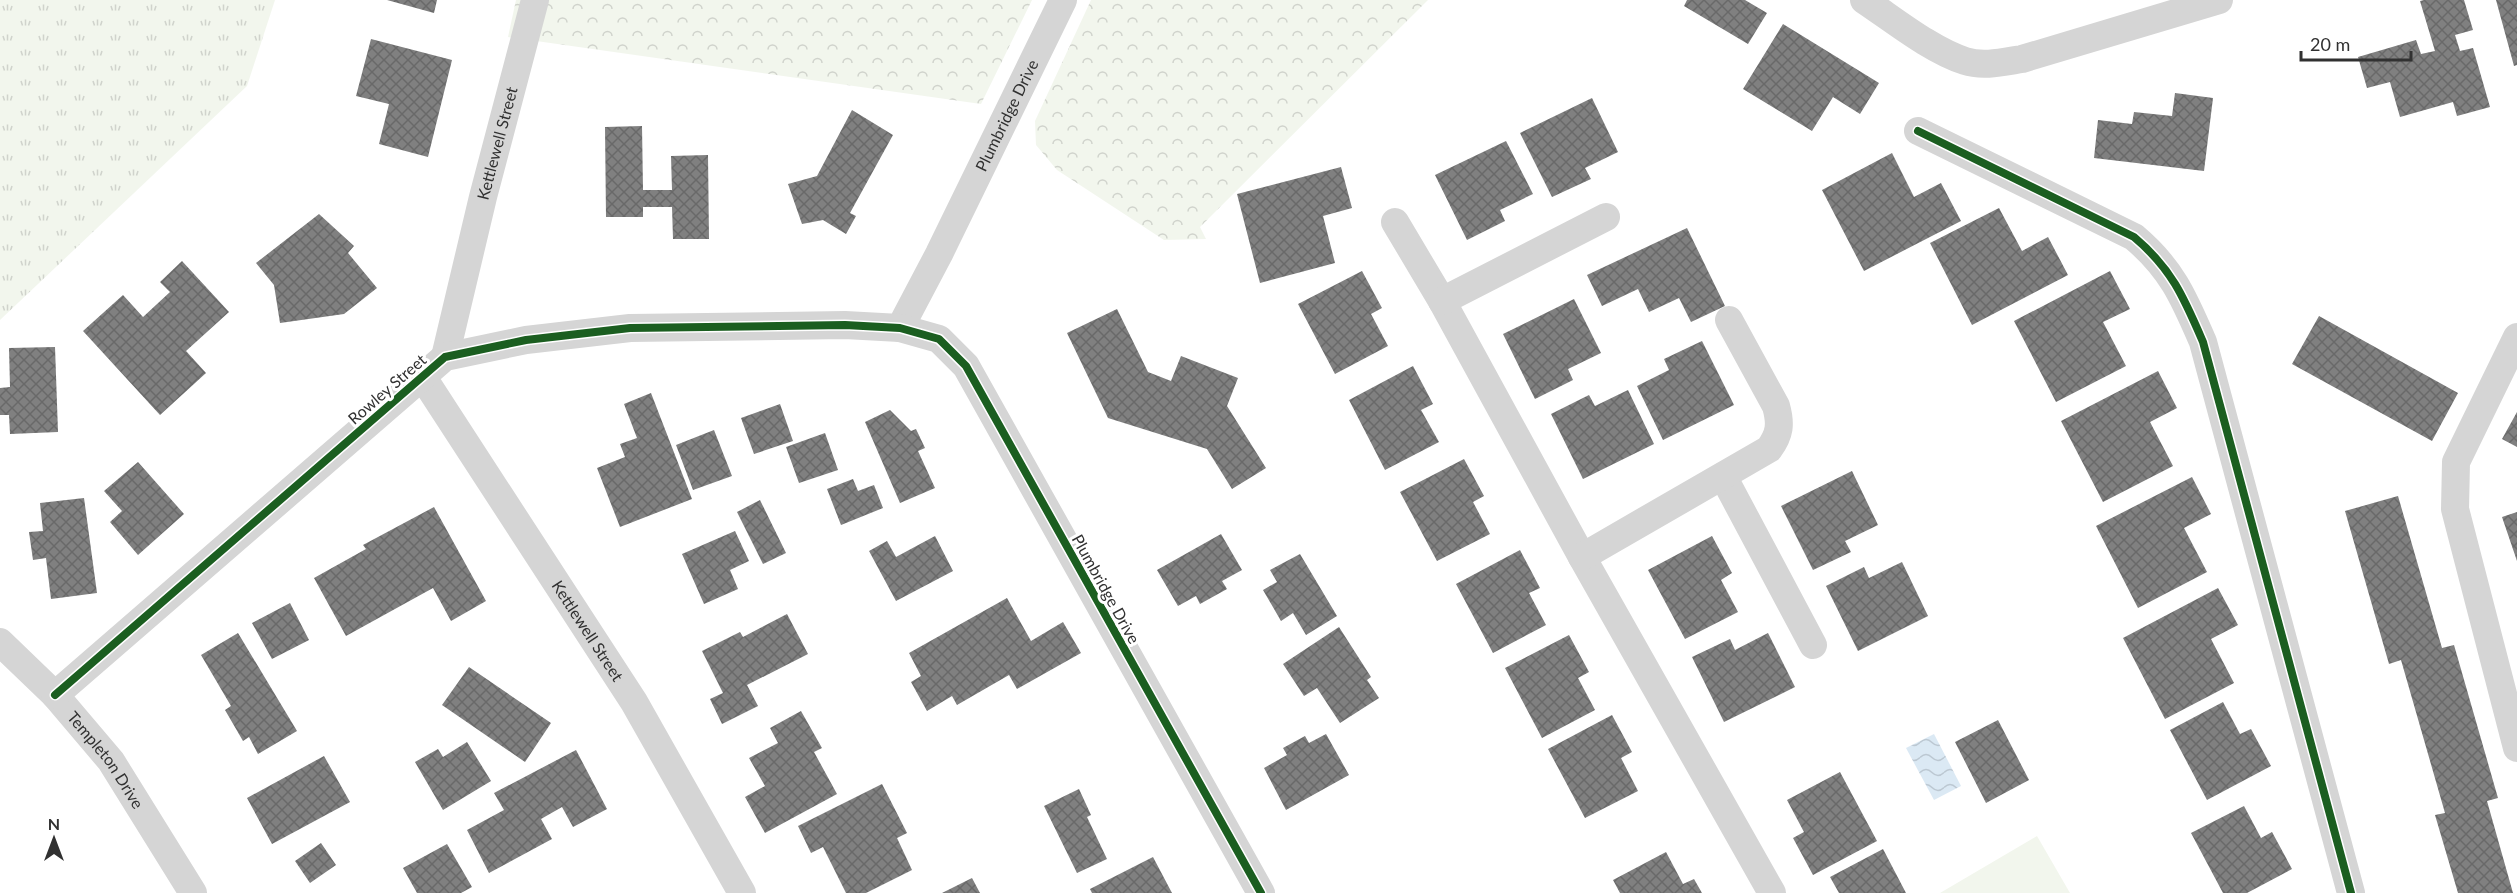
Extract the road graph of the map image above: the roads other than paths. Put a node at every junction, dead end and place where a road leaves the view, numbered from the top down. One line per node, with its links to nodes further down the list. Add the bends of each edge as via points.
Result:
1 (535, 0): 12 (street, Kettlewell Street)
2 (1063, 0): 10 (street, Plumbridge Drive)
3 (1864, 0): 4 (street, via 1937,48 1966,62 1994,64)
4 (2219, 0)
5 (1918, 131): 24 (street, via 2134,237 2173,278 2203,342)
6 (1606, 217): 8 (street)
7 (1395, 222): 8 (street)
8 (1442, 302): 15 (street)
9 (1729, 320): 14 (street, via 1776,406 1780,421 1778,437 1769,449)
10 (900, 328): 12 (street, Rowley Street, via 630,328 526,340); 22 (street, Plumbridge Drive, via 939,339 966,366)
11 (2517, 337): 19 (street, via 2456,462 2455,509)
12 (445, 357): 13 (street, Rowley Street)
13 (422, 376): 18 (street, Rowley Street); 21 (street, Kettlewell Street, via 634,702)
14 (1723, 476): 15 (street); 17 (street)
15 (1582, 556): 23 (street)
16 (0, 642): 18 (street, Templeton Drive)
17 (1813, 645)
18 (55, 695): 20 (street, Templeton Drive, via 111,761)
19 (2517, 748)
20 (193, 893)
21 (742, 893)
22 (1261, 893)
23 (1772, 893)
24 (2351, 893)

